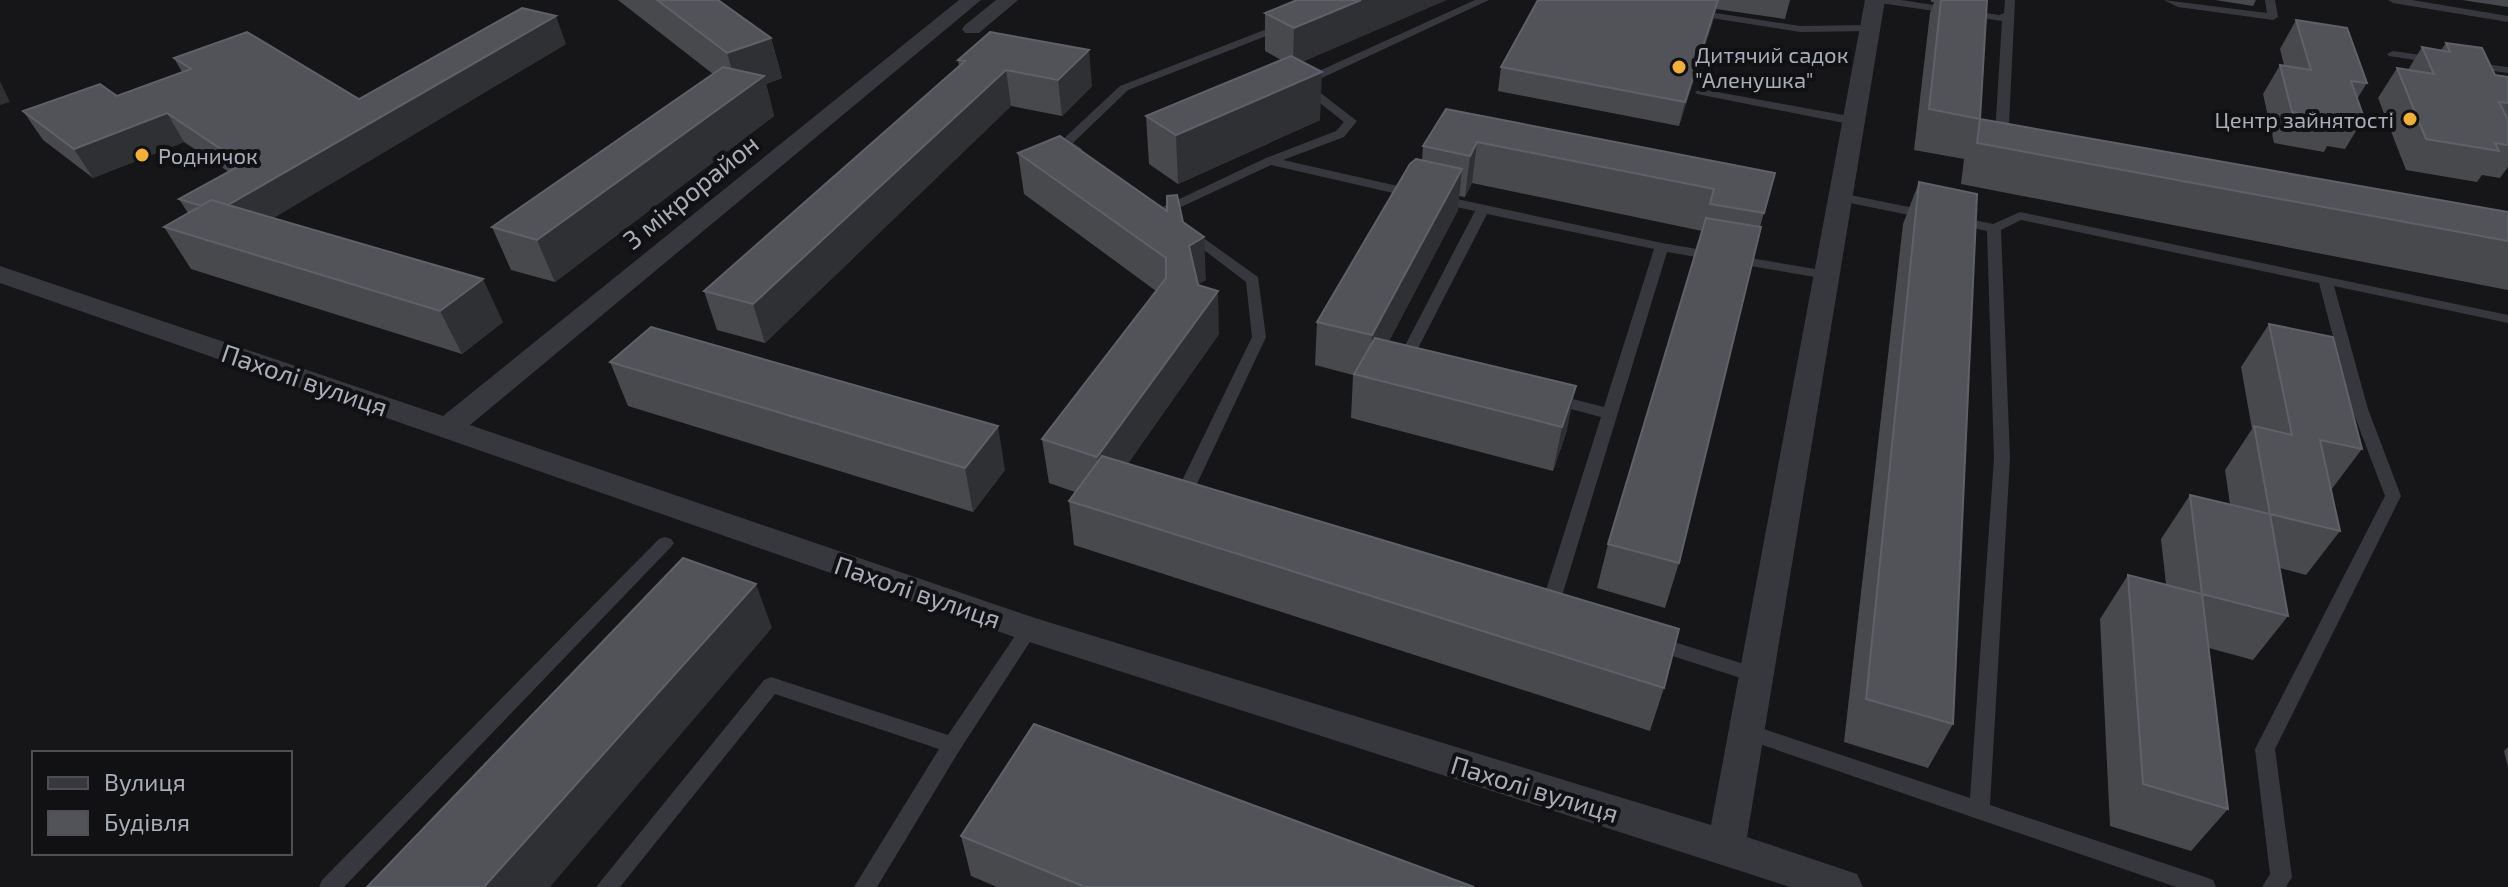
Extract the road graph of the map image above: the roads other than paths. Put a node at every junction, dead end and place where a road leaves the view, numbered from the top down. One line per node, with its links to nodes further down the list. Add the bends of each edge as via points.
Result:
1 (971, 0): 32 (street, 3 мікрорайон)
2 (1008, 0): 13 (street)
3 (1484, 0): 20 (lane, via 1301,83 1351,121 1340,134)
4 (2010, 0): 10 (lane)
5 (2169, 0): 6 (lane, via 2273,17)
6 (2270, 0)
7 (2393, 0): 12 (lane)
8 (1875, 9): 9 (lane, via 1800,29); 10 (lane); 17 (street)
9 (1690, 12)
10 (2008, 15): 18 (lane, via 2001,134 2006,151)
11 (1306, 16): 19 (lane, via 1124,88 1065,143)
12 (2508, 19)
13 (972, 29)
14 (2393, 54): 15 (lane)
15 (2508, 70)
16 (1701, 92): 17 (lane)
17 (1854, 121): 21 (street)
18 (2016, 155)
19 (1089, 160)
20 (1270, 161): 22 (lane); 33 (lane, via 1155,207 1253,280 1259,337 1185,491)
21 (1840, 197): 23 (lane); 26 (street)
22 (1483, 209): 24 (lane); 29 (lane, via 1404,361)
23 (1994, 228): 27 (lane, via 2020,216); 41 (lane, via 2002,458)
24 (1662, 247): 26 (lane); 31 (lane)
25 (0, 274): 32 (street, Пахолі вулиця)
26 (1827, 275): 38 (street)
27 (2325, 281): 28 (lane); 48 (lane, via 2360,409 2393,496 2265,749 2281,877)
28 (2508, 319)
29 (1419, 365)
30 (1536, 395): 31 (lane)
31 (1610, 414): 35 (lane)
32 (447, 428): 36 (street, Пахолі вулиця)
33 (1215, 501)
34 (665, 543): 43 (lane)
35 (1549, 609)
36 (1029, 629): 40 (lane); 42 (street, Пахолі вулиця)
37 (1638, 637): 38 (lane)
38 (1756, 675): 39 (street)
39 (1746, 731): 41 (lane); 42 (street)
40 (952, 745): 44 (lane, via 771,685); 45 (lane)
41 (1979, 809): 47 (lane)
42 (1726, 847): 46 (street, Пахолі вулиця)
43 (330, 887)
44 (607, 887)
45 (865, 887)
46 (1843, 887)
47 (2205, 887)
48 (2273, 887)

